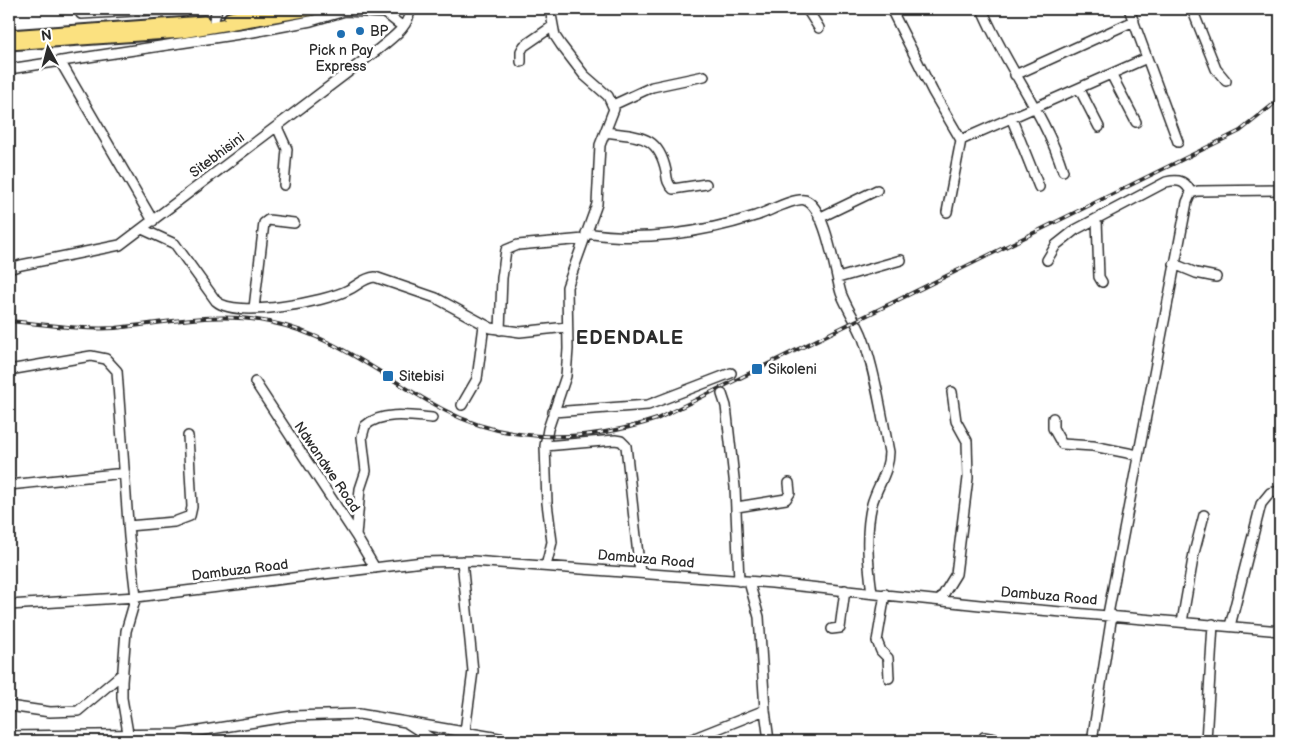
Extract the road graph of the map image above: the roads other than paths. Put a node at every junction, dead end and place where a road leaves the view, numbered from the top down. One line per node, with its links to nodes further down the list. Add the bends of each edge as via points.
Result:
1 (172, 9): 13 (street)
2 (270, 9): 15 (main road)
3 (315, 9): 22 (main road, via 182,32)
4 (420, 9): 12 (street)
5 (550, 9): 17 (street)
6 (807, 9): 20 (street)
7 (891, 9): 39 (street)
8 (982, 9): 28 (street)
9 (1129, 9): 16 (street)
10 (1192, 9): 30 (street, via 1216,69)
11 (346, 10): 18 (street, via 384,13); 24 (street, via 311,21)
12 (410, 10): 18 (street, Sitebhisini)
13 (135, 11): 14 (street); 19 (street)
14 (81, 14)
15 (216, 14): 19 (main road)
16 (1134, 20): 23 (street); 28 (street)
17 (553, 26): 25 (street, via 524,46); 32 (street, via 555,36 577,68 608,96)
18 (403, 27): 36 (street, Sitebhisini)
19 (136, 28): 21 (main road)
20 (819, 28)
21 (9, 36)
22 (9, 44)
23 (1147, 58): 27 (street); 40 (street)
24 (60, 61): 26 (street); 51 (street)
25 (521, 62)
26 (9, 69)
27 (1110, 74): 31 (street); 35 (street)
28 (1014, 75): 33 (street)
29 (704, 76): 32 (street, via 652,86)
30 (1226, 81)
31 (1079, 88): 33 (street); 37 (street)
32 (613, 105): 38 (street)
33 (1034, 107): 34 (street); 41 (street, via 1053,141)
34 (1012, 117): 39 (street); 44 (street)
35 (1136, 122)
36 (277, 127): 43 (street, via 287,148); 51 (street, Sitebhisini)
37 (1100, 127)
38 (605, 132): 42 (street, via 644,137 653,142 663,159 668,182 673,189); 54 (street, via 599,157 597,204)
39 (961, 140): 48 (street)
40 (1178, 142)
41 (1063, 171)
42 (706, 184)
43 (284, 185)
44 (1040, 186)
45 (877, 190): 49 (street)
46 (1280, 190): 47 (street)
47 (1191, 193): 50 (street, via 1182,181 1166,182); 57 (street, via 1185,207)
48 (947, 212)
49 (819, 218): 54 (street, via 810,203 800,200 752,217 684,232 631,238); 60 (street)
50 (1097, 218): 56 (street, via 1063,238); 61 (street, via 1098,277)
51 (153, 221): 53 (street, Sitebhisini)
52 (294, 223): 62 (street, via 273,220 264,223)
53 (142, 229): 58 (street, Sitebhisini, via 114,248 21,264); 62 (street, via 176,244 220,305)
54 (585, 236): 64 (street, via 567,287); 65 (street, via 518,245 506,250)
55 (901, 260): 60 (street)
56 (1047, 260)
57 (1174, 264): 59 (street); 77 (street)
58 (9, 269)
59 (1216, 277)
60 (838, 278): 93 (street, via 847,307 864,342 888,452 887,466 870,516 868,562)
61 (1102, 282)
62 (254, 308): 63 (street, via 304,303 348,290 367,278 375,277 436,298)
63 (484, 325): 65 (street); 71 (street, via 477,379)
64 (567, 327): 65 (street, via 520,332); 72 (street, via 566,376)
65 (500, 330)
66 (9, 370): 78 (street, via 91,356 110,362 117,371)
67 (731, 373): 72 (street, via 648,405)
68 (255, 382): 85 (street, Ndwandwe Road)
69 (952, 392): 96 (street, via 956,421 967,441 967,485 956,574)
70 (722, 394): 82 (street)
71 (462, 405)
72 (553, 412): 76 (street)
73 (432, 418): 85 (street, via 396,416 365,426 362,437 366,471 360,489)
74 (1053, 418): 77 (street, via 1053,428 1062,444)
75 (188, 436): 84 (street, via 190,516 174,522)
76 (545, 446): 87 (street, via 552,542); 89 (street, via 615,440 626,446)
77 (1138, 455): 98 (street)
78 (125, 472): 80 (street); 84 (street)
79 (790, 483): 82 (street, via 786,499)
80 (9, 485)
81 (1280, 491): 101 (street, via 1270,493 1261,504)
82 (737, 507): 90 (street)
83 (1204, 515): 99 (street)
84 (128, 526): 95 (street)
85 (356, 536): 88 (street, Ndwandwe Road)
86 (462, 561): 87 (street, Dambuza Road); 88 (street, Dambuza Road); 109 (street, via 473,671)
87 (546, 566): 89 (street, Dambuza Road)
88 (374, 568): 95 (street, Dambuza Road)
89 (640, 573): 90 (street, Dambuza Road)
90 (740, 581): 91 (street, Dambuza Road)
91 (749, 582): 92 (street, Dambuza Road); 107 (street, via 760,624)
92 (845, 590): 93 (street, Dambuza Road); 102 (street, via 840,628)
93 (872, 593): 94 (street, Dambuza Road)
94 (885, 594): 96 (street, Dambuza Road); 105 (street, via 877,641 888,658)
95 (136, 597): 97 (street, Dambuza Road); 104 (street, via 126,630)
96 (940, 600): 98 (street, Dambuza Road)
97 (9, 605)
98 (1110, 615): 99 (street, Dambuza Road); 118 (street)
99 (1182, 622): 100 (street, Dambuza Road)
100 (1213, 624): 101 (street, Dambuza Road); 119 (street)
101 (1230, 626): 103 (street, Dambuza Road)
102 (832, 629)
103 (1280, 631)
104 (123, 672): 106 (street, via 78,711 50,712); 111 (street, via 122,698)
105 (888, 678)
106 (9, 706)
107 (765, 710): 115 (street); 116 (street)
108 (406, 723): 109 (street); 111 (street, via 359,714 292,716 193,734); 113 (street)
109 (465, 731): 114 (street)
110 (9, 736): 111 (street)
111 (129, 738)
112 (984, 738): 117 (street)
113 (435, 741)
114 (518, 741)
115 (687, 741)
116 (769, 741)
117 (1006, 741)
118 (1092, 741)
119 (1206, 741)

